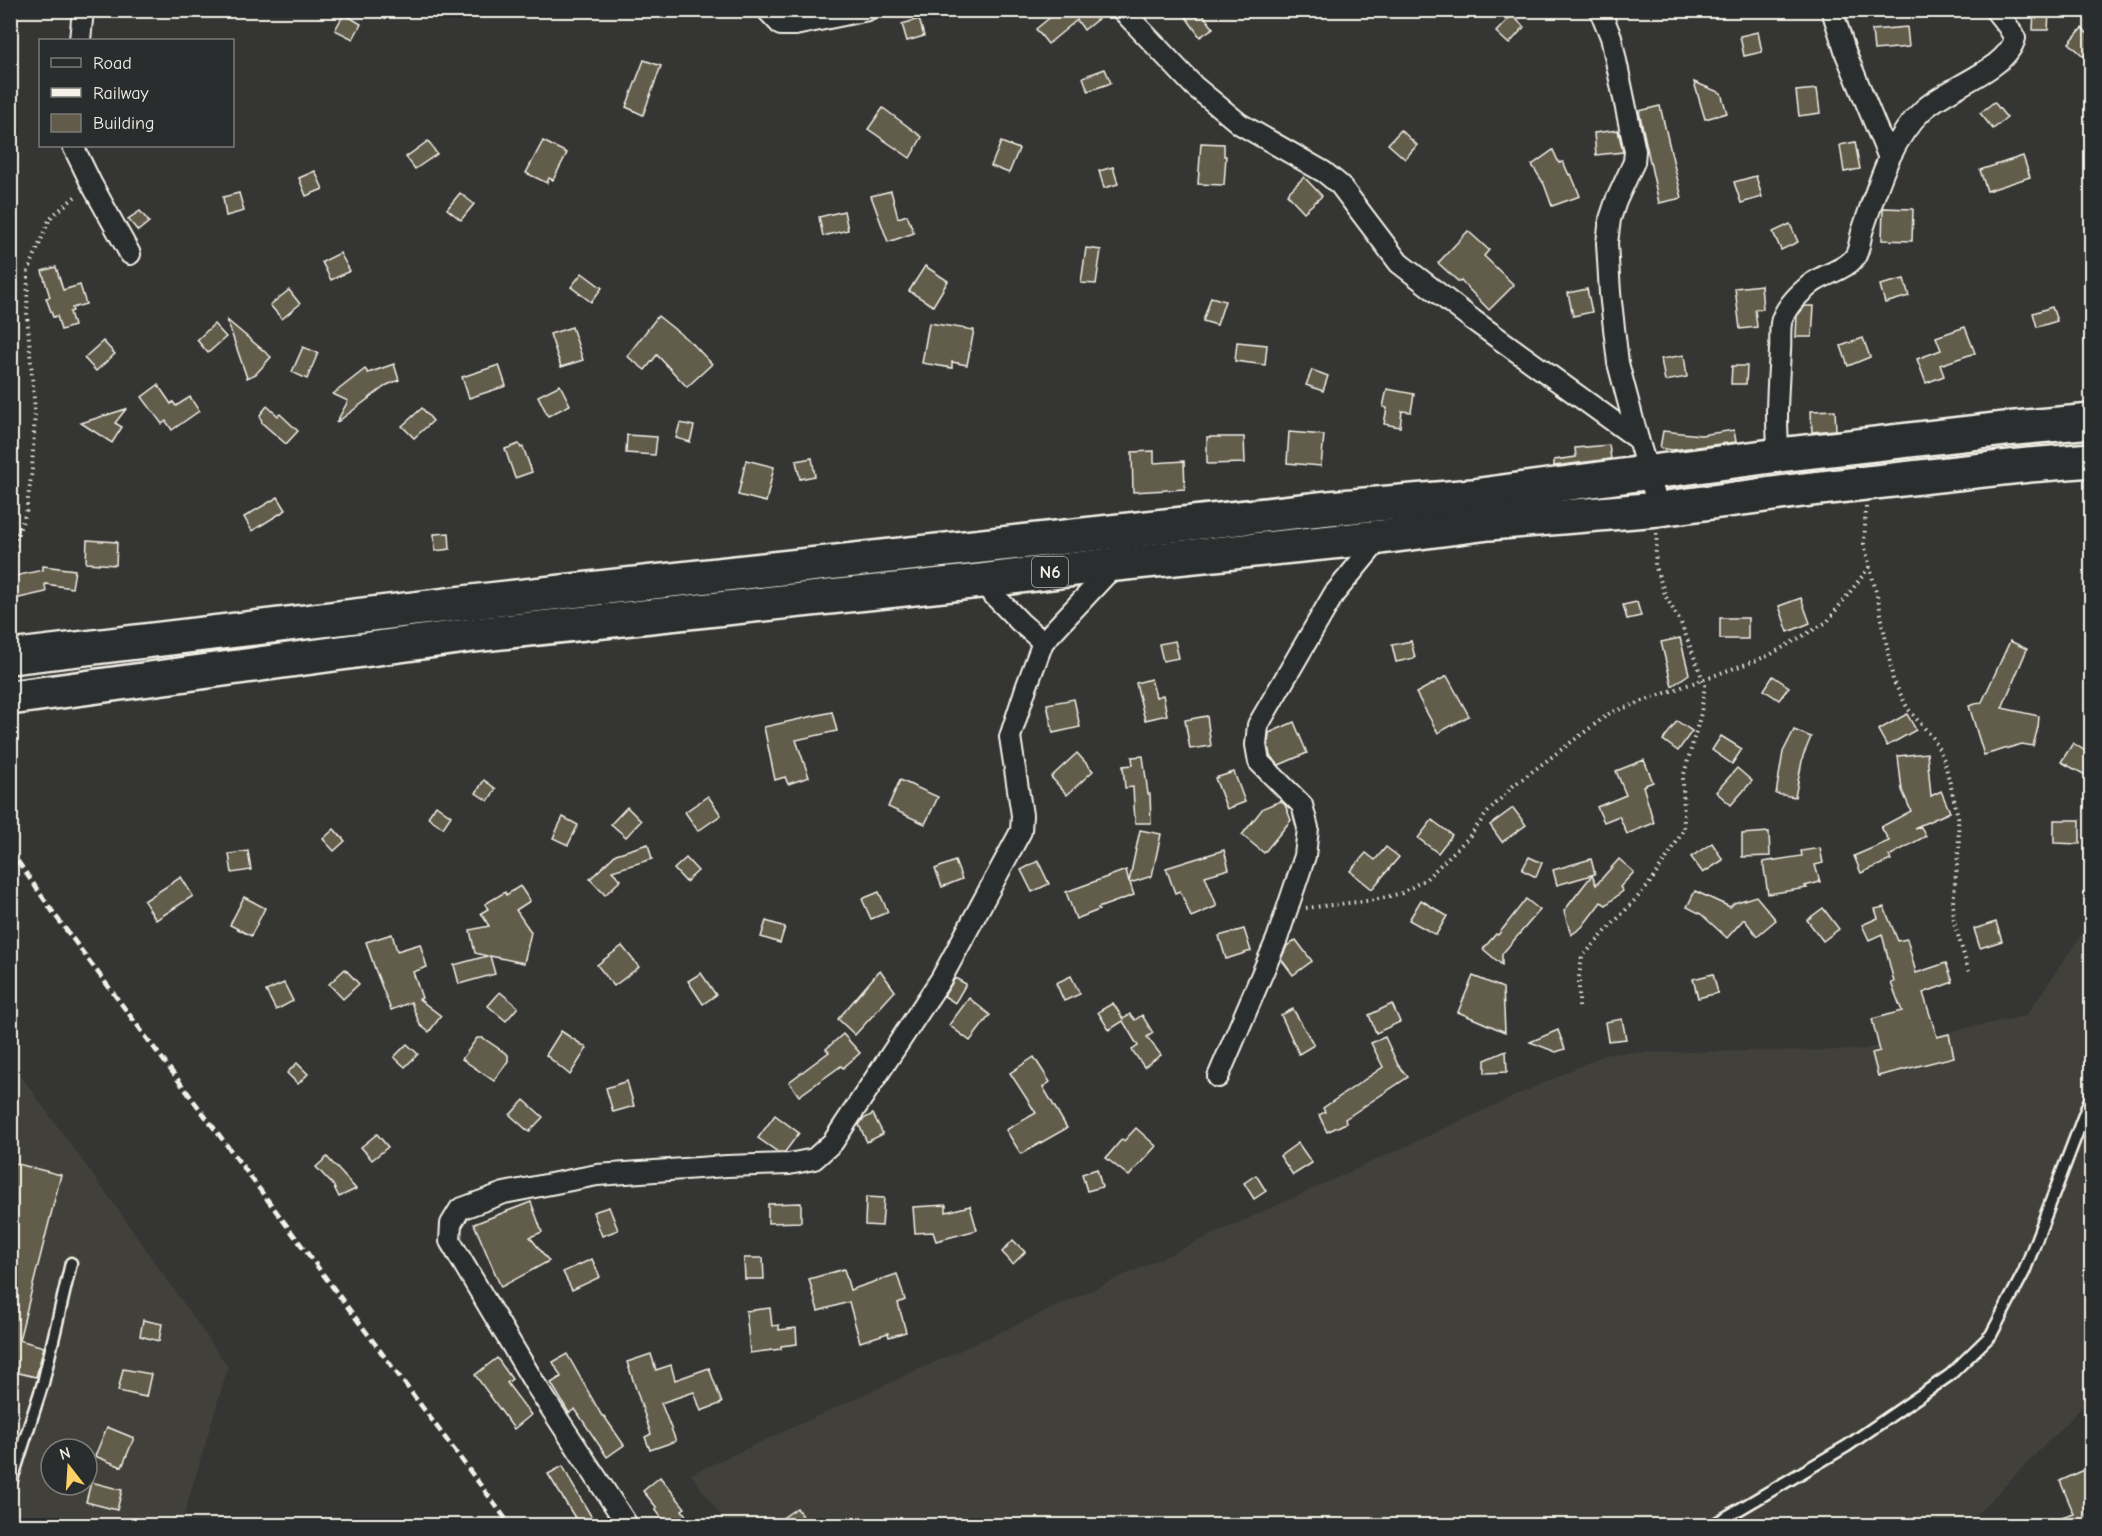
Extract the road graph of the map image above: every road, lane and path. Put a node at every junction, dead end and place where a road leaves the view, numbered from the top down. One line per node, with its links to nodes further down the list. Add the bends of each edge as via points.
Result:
1 (83, 10): 8 (street)
2 (767, 10): 3 (street, via 781,25)
3 (868, 10)
4 (1122, 10): 14 (street, via 1194,87 1240,124 1340,185 1400,263)
5 (1600, 10): 14 (street, via 1611,37 1635,151 1613,210 1607,243 1618,363)
6 (1832, 10): 10 (street)
7 (2008, 15): 10 (street, via 2015,38 2012,48 2002,60 1925,108 1904,130)
8 (80, 39)
9 (73, 147): 11 (street)
10 (1889, 158): 15 (street, via 1852,261 1813,282 1792,301 1781,321 1776,424)
11 (91, 183): 12 (street); 21 (path, via 50,218 28,272 27,315 35,411 32,470 26,513)
12 (130, 254)
13 (2091, 421): 15 (highway, N6)
14 (1638, 439): 17 (street)
15 (1779, 455): 17 (highway, N6)
16 (2091, 460): 18 (highway, N6)
17 (1647, 473): 19 (street); 26 (highway, N6, via 1473,496 1329,508 489,600)
18 (1866, 483): 19 (highway, N6); 23 (path, via 1864,544)
19 (1659, 509): 20 (highway, N6); 27 (path, via 1655,565)
20 (1381, 537): 22 (highway, N6); 29 (street, via 1334,594 1258,725 1258,762 1302,805 1308,828 1305,856)
21 (10, 563)
22 (1116, 564): 24 (highway, N6); 25 (street)
23 (1870, 566): 27 (path, via 1827,622 1768,656); 30 (path, via 1893,680 1908,709 1934,739 1951,787 1959,846 1954,922)
24 (980, 581): 25 (street); 28 (highway, N6, via 473,635)
25 (1043, 642): 36 (street, via 1010,737 1021,831 941,978 833,1142 814,1159 789,1164 597,1175 504,1193 460,1209 451,1224 450,1240 535,1384)
26 (10, 657)
27 (1703, 679): 29 (path, via 1610,713 1513,786 1426,879 1402,893 1342,905); 31 (path, via 1701,713 1683,778 1684,829 1647,887 1582,957)
28 (10, 698)
29 (1287, 909): 32 (street)
30 (1970, 975)
31 (1579, 1007)
32 (1218, 1077)
33 (2091, 1094): 37 (lane, via 2024,1272 1991,1335 1950,1375 1856,1439)
34 (71, 1263): 35 (lane, via 43,1383)
35 (10, 1486)
36 (628, 1526)
37 (1711, 1526)

